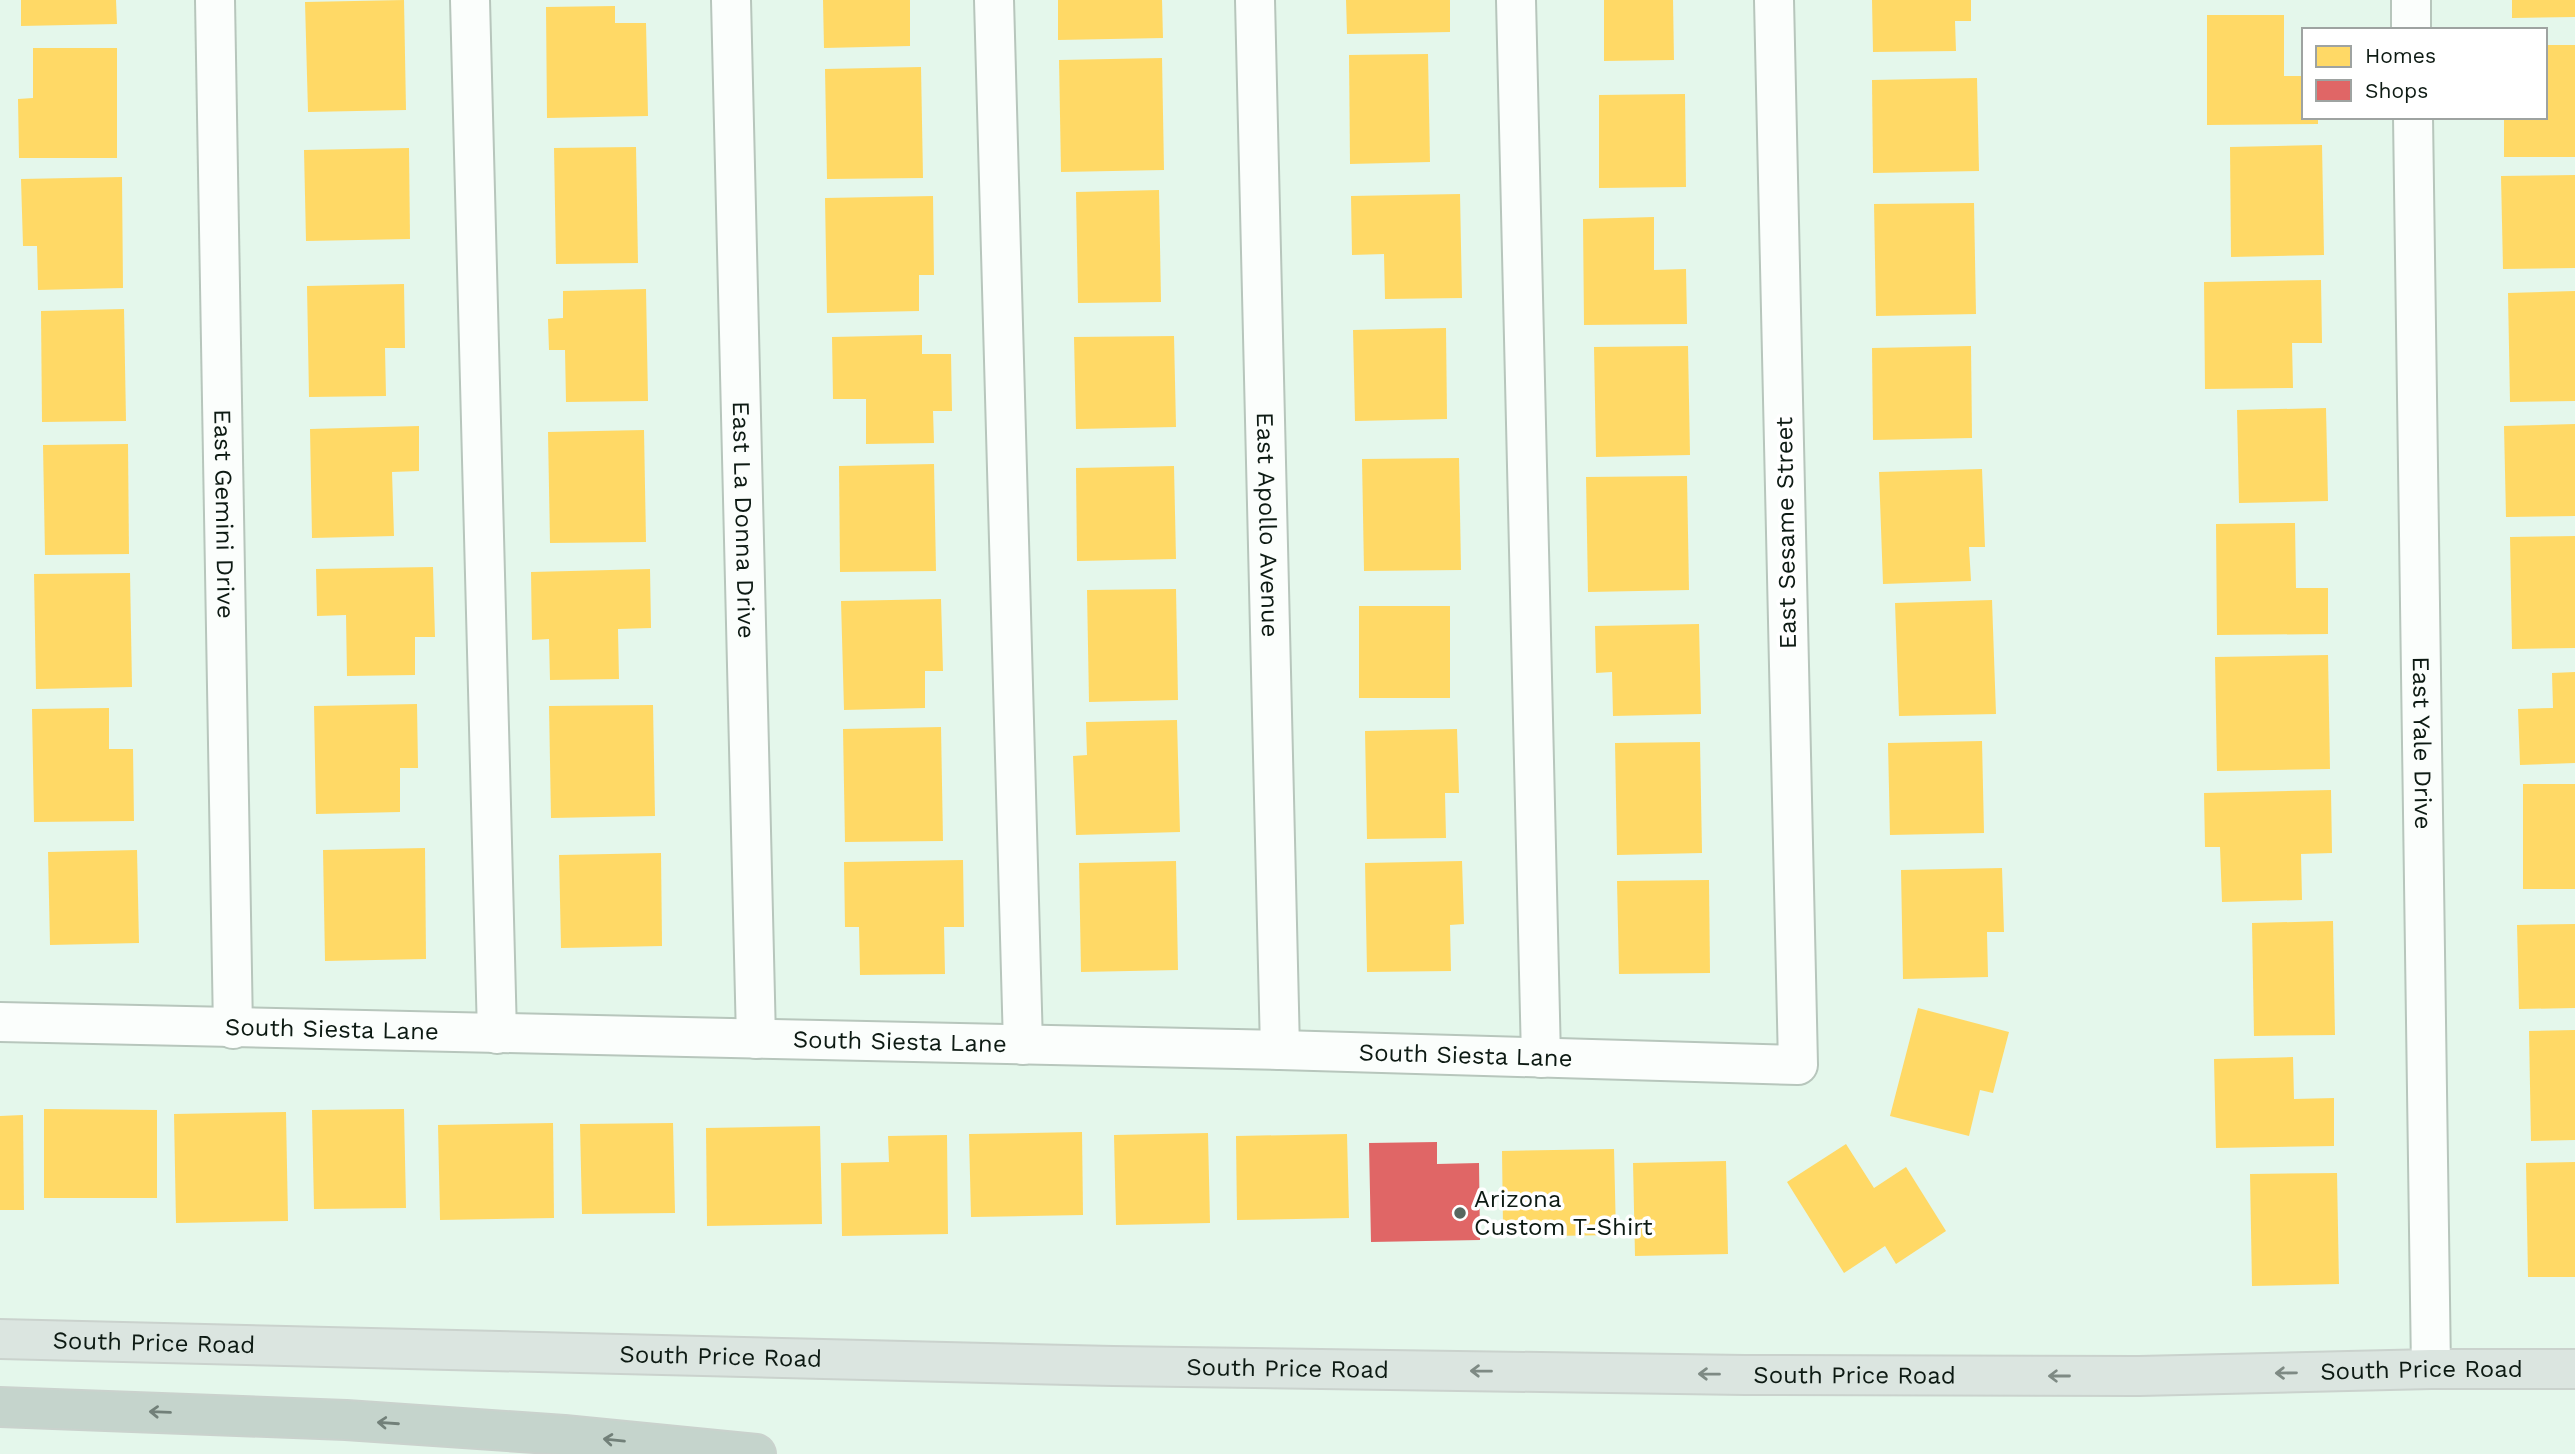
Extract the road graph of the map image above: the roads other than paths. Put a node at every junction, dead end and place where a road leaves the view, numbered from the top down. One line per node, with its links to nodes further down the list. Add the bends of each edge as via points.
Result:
1 (215, 0): 12 (street, East Gemini Drive)
2 (470, 0): 13 (street)
3 (731, 0): 14 (street, East La Donna Drive)
4 (994, 0): 15 (street)
5 (1255, 0): 16 (street, East Apollo Avenue)
6 (1517, 0): 17 (street)
7 (1774, 0): 18 (street, East Sesame Street)
8 (2411, 0): 9 (street)
9 (2411, 28)
10 (2413, 119): 20 (street, East Yale Drive)
11 (0, 1022): 12 (street, South Siesta Lane)
12 (233, 1028): 13 (street, South Siesta Lane)
13 (497, 1034): 14 (street, South Siesta Lane)
14 (756, 1039): 15 (street, South Siesta Lane)
15 (1023, 1045): 16 (street, South Siesta Lane)
16 (1280, 1050): 17 (street, South Siesta Lane)
17 (1541, 1058): 18 (street, South Siesta Lane)
18 (1798, 1065)
19 (0, 1339): 20 (main road, South Price Road, one-way to 19, via 2139,1376 1745,1375 1112,1366)
20 (2431, 1369): 21 (main road, South Price Road)
21 (2575, 1369)
22 (0, 1407): 23 (highway, one-way to 22, via 346,1420)
23 (755, 1454)

